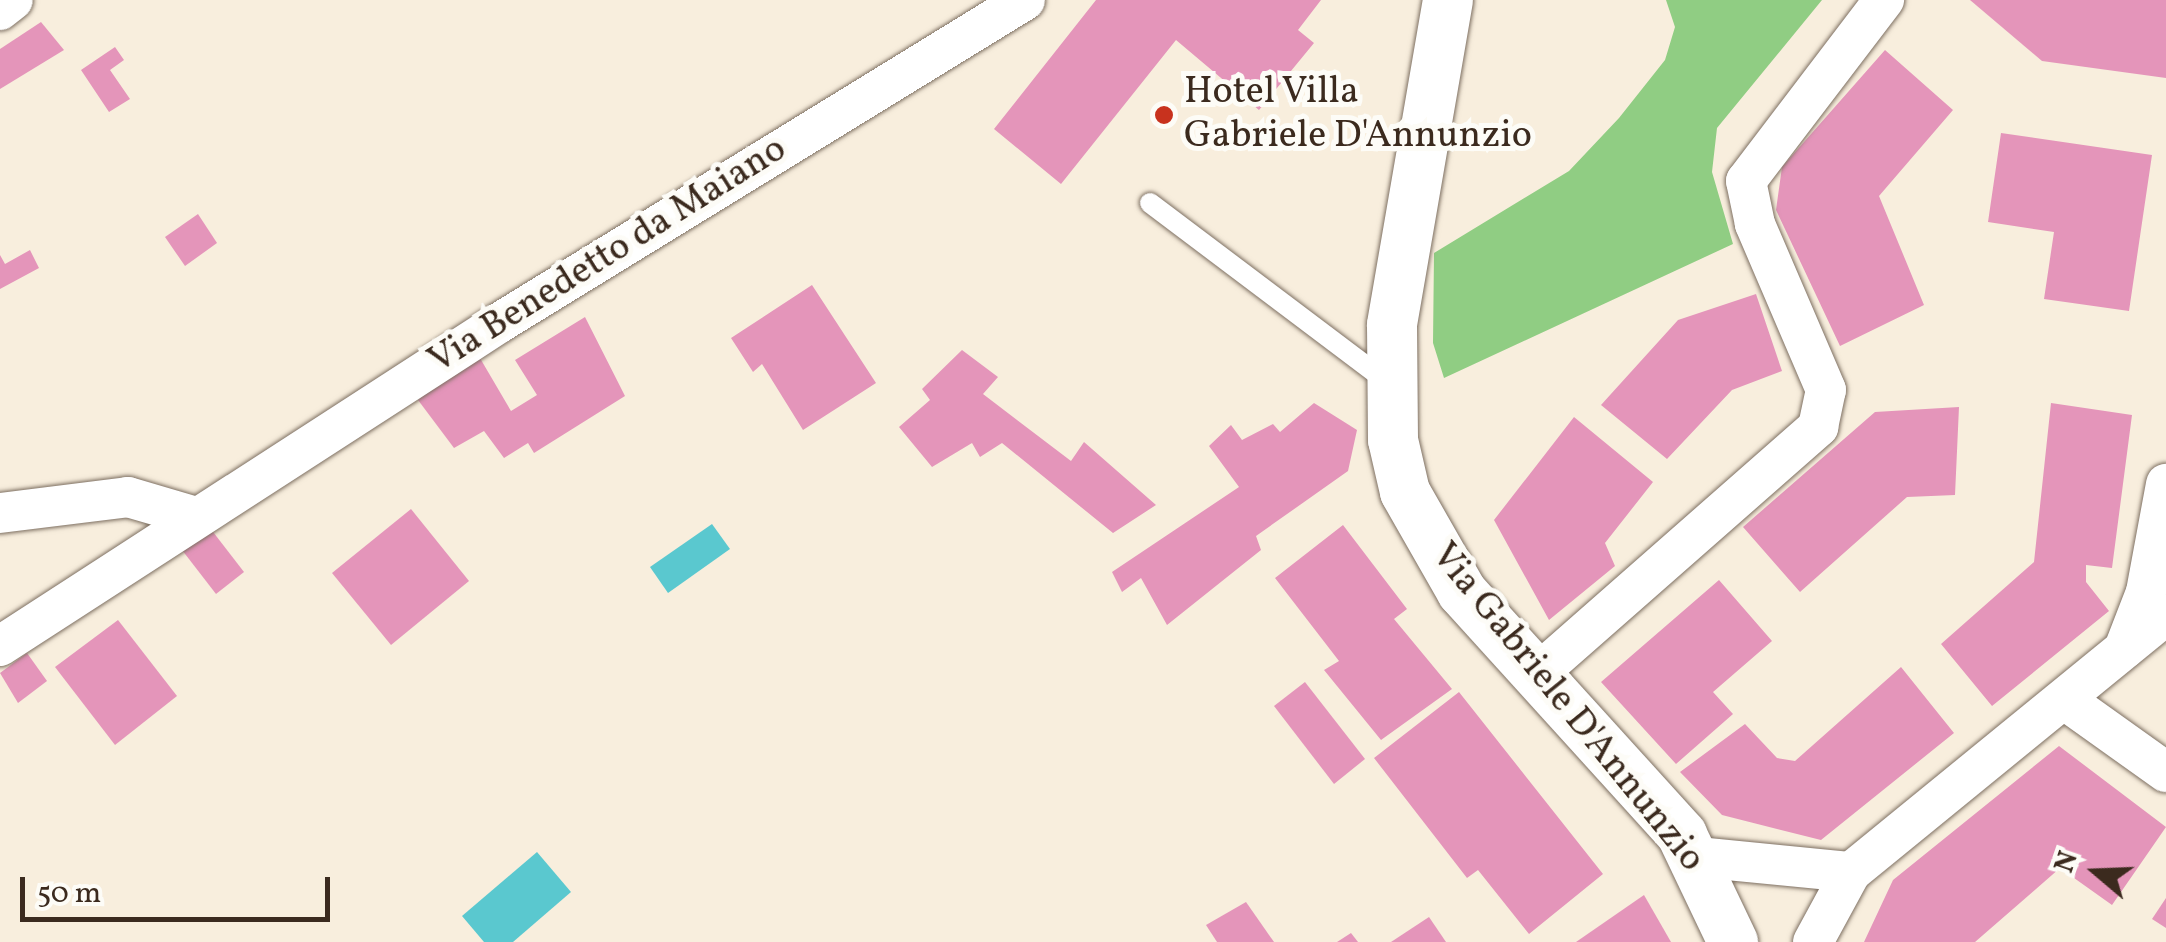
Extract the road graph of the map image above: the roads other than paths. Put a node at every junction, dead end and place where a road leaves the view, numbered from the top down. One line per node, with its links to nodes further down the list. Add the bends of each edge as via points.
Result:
1 (13, 0): 5 (street)
2 (1025, 0): 10 (street, Via Benedetto da Maiano)
3 (1448, 0): 7 (street, Via Gabriele D'Annunzio, via 1396,285)
4 (1884, 0): 14 (street, via 1746,181 1755,224 1826,390 1818,427)
5 (0, 10)
6 (1150, 203): 7 (lane, via 1360,370)
7 (1390, 384): 14 (street, Via Gabriele D'Annunzio, via 1399,474 1421,529)
8 (2166, 484): 13 (street, via 2146,592)
9 (0, 513): 10 (street, via 128,498)
10 (193, 516): 12 (street, Via Benedetto da Maiano)
11 (2166, 615): 13 (street)
12 (0, 646)
13 (2120, 658): 15 (street)
14 (1536, 675): 17 (street, Via Gabriele D'Annunzio)
15 (2065, 700): 16 (street); 18 (street)
16 (2166, 772)
17 (1697, 857): 18 (street); 19 (street, Via Gabriele D'Annunzio)
18 (1851, 872): 20 (street)
19 (1733, 942)
20 (1814, 942)

